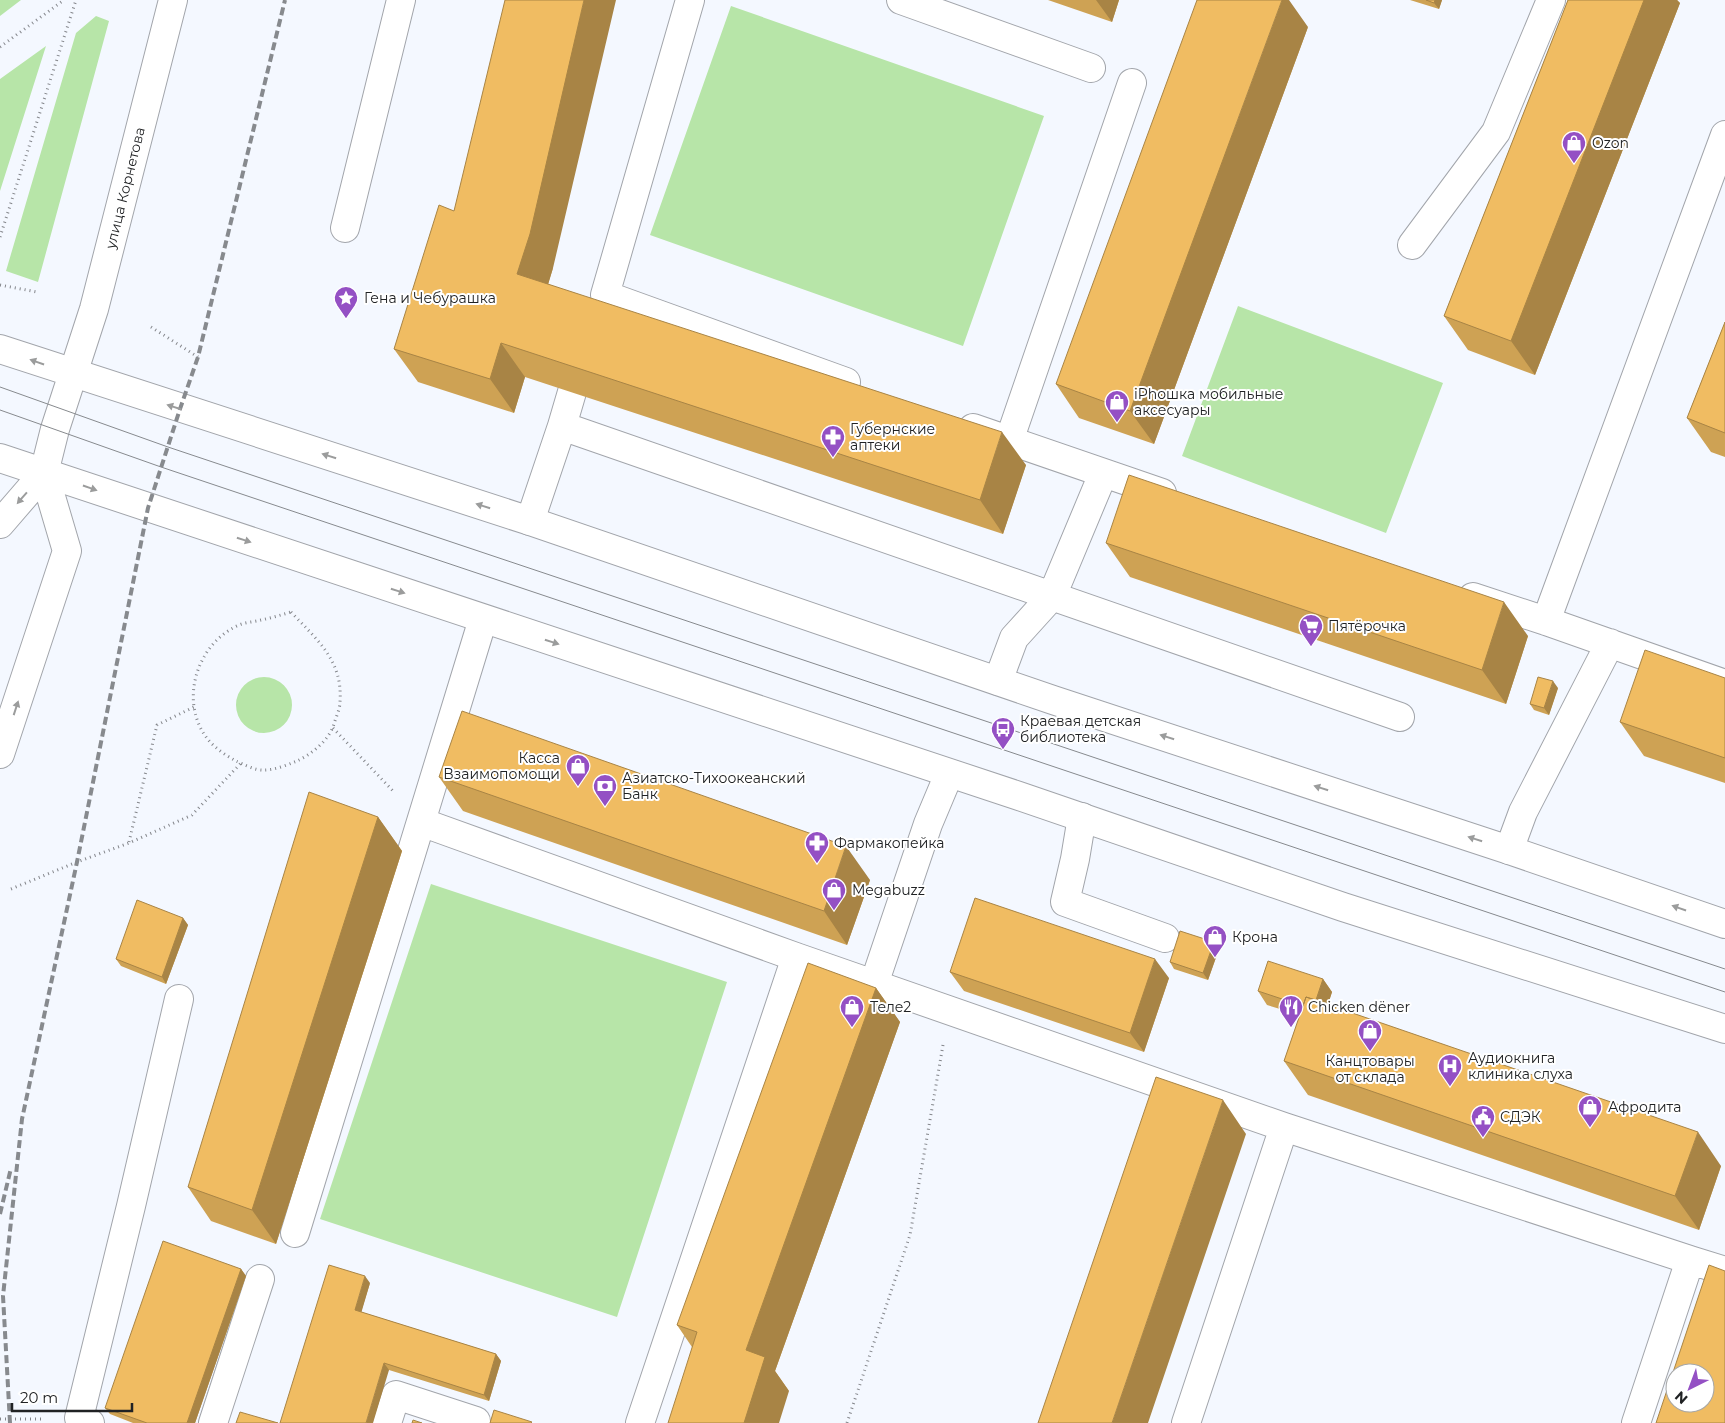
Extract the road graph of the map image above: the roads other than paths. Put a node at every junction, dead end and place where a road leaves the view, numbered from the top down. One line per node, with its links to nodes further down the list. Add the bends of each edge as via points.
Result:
1 (173, 0): 12 (main road, улица Корнетова, via 94,309)
2 (401, 0): 9 (main road)
3 (690, 0): 13 (main road, via 602,306)
4 (901, 0): 6 (main road)
5 (1551, 0): 10 (main road, via 1496,132)
6 (1091, 68)
7 (1132, 83): 17 (main road)
8 (1725, 135): 27 (main road)
9 (345, 228)
10 (1412, 245)
11 (0, 349): 12 (main road, one-way to 11)
12 (73, 374): 19 (main road, улица Корнетова); 22 (main road, one-way to 12)
13 (868, 390)
14 (572, 392): 16 (main road)
15 (953, 421): 17 (main road)
16 (562, 426): 22 (main road); 25 (main road)
17 (1009, 441): 20 (main road)
18 (0, 458): 19 (main road)
19 (44, 473): 23 (main road, one-way to 23); 26 (main road, one-way to 26); 32 (main road, one-way to 19, via 68,551)
20 (1103, 474): 21 (main road); 25 (main road)
21 (1187, 502)
22 (530, 521): 29 (main road)
23 (0, 524)
24 (1454, 591): 27 (main road)
25 (1052, 596): 29 (main road, via 1014,638); 31 (main road)
26 (483, 619): 33 (main road, one-way to 33); 35 (main road)
27 (1546, 621): 28 (main road)
28 (1610, 643): 30 (main road); 36 (main road, via 1524,812)
29 (998, 681): 36 (main road, one-way to 29)
30 (1725, 684)
31 (1400, 717)
32 (0, 754)
33 (948, 774): 34 (main road); 40 (main road)
34 (1082, 817): 38 (main road, via 1065,902); 42 (main road, via 1343,907)
35 (421, 822): 39 (main road); 44 (main road)
36 (1509, 850): 37 (main road, one-way to 36)
37 (1725, 924)
38 (1165, 938)
39 (796, 958): 40 (main road); 52 (main road)
40 (874, 984): 43 (main road)
41 (179, 999): 48 (main road)
42 (1725, 1028)
43 (1284, 1127): 45 (main road); 53 (main road)
44 (294, 1233)
45 (1690, 1260): 46 (main road); 54 (main road)
46 (1725, 1271)
47 (260, 1279): 49 (main road)
48 (85, 1421)
49 (213, 1423)
50 (387, 1423): 51 (main road, via 396,1395)
51 (476, 1423)
52 (640, 1423)
53 (1186, 1423)
54 (1636, 1423)

